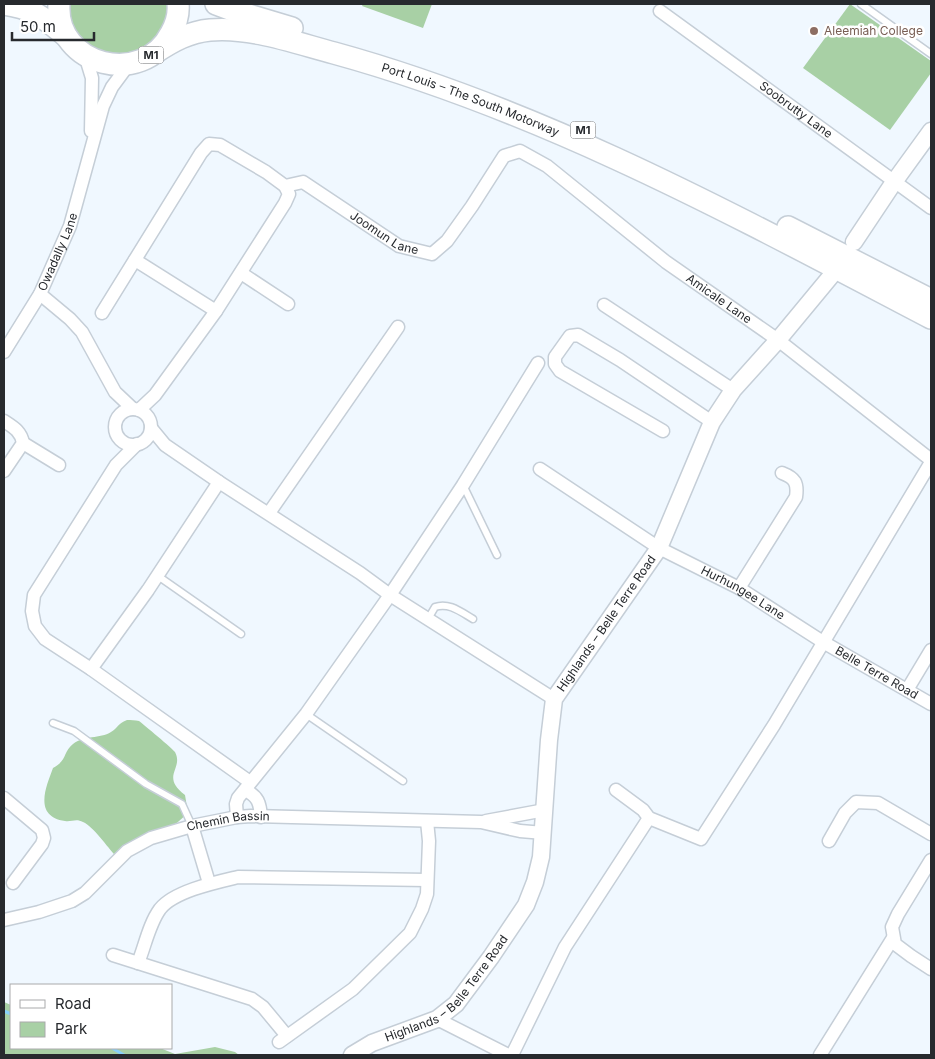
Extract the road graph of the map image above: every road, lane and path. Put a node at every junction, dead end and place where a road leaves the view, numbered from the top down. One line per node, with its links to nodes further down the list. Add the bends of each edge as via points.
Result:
1 (4, 4): 7 (highway, M1, via 43,16)
2 (59, 4): 7 (highway, M1, via 61,25)
3 (178, 4): 8 (highway, M1, via 176,24 168,40)
4 (216, 4): 23 (highway, Port Louis – The South Motorway / M1, via 417,64 498,94 651,160)
5 (861, 4): 9 (lane)
6 (660, 11): 15 (street, Soobrutty Lane)
7 (68, 38): 10 (highway, M1)
8 (156, 52): 11 (highway, M1); 28 (highway, Port Louis – The South Motorway / M1, via 185,35 232,29 277,38 414,77 507,112 621,161 710,203)
9 (931, 54)
10 (86, 55): 11 (highway, M1, via 111,65); 13 (street, via 92,78)
11 (129, 64): 13 (street, via 103,106)
12 (931, 131): 15 (street)
13 (92, 144): 22 (street, Owadally Lane, via 70,226)
14 (504, 156): 16 (street, Joomun Lane, via 447,241 432,254 399,246 303,182); 30 (street, Amicale Lane, via 520,151 547,166 666,262)
15 (894, 182): 17 (street, Soobrutty Lane); 18 (street)
16 (285, 186): 19 (street, via 220,145 209,144); 20 (street, via 289,194 285,204)
17 (931, 208)
18 (854, 242)
19 (135, 260): 26 (street); 27 (street)
20 (241, 272): 24 (street); 26 (street)
21 (831, 276): 30 (street, Highlands – Belle Terre Road)
22 (40, 294): 31 (street, Owadally Lane); 34 (street, via 82,332)
23 (931, 300)
24 (288, 304)
25 (604, 305): 33 (street)
26 (216, 311): 35 (street)
27 (102, 314)
28 (931, 318)
29 (398, 327): 53 (street)
30 (778, 340): 33 (street, Highlands – Belle Terre Road); 45 (street, Amicale Lane)
31 (6, 343)
32 (538, 364): 52 (street)
33 (733, 390): 38 (street, Highlands – Belle Terre Road)
34 (115, 392): 36 (street); 40 (street)
35 (155, 395): 36 (street); 39 (street)
36 (136, 409): 39 (street, via 147,416); 40 (street, via 120,414)
37 (4, 421): 42 (street, via 17,430)
38 (712, 422): 41 (street, via 620,360 578,335 570,336 555,357 560,371); 54 (street, Highlands – Belle Terre Road)
39 (150, 425): 43 (street, via 148,436); 44 (street)
40 (116, 427): 43 (street, via 120,439 127,444); 47 (street)
41 (663, 431)
42 (23, 443): 46 (street); 49 (street)
43 (140, 443): 44 (street); 47 (street)
44 (165, 445): 51 (street)
45 (931, 461): 62 (street)
46 (59, 465)
47 (116, 465): 64 (street, via 34,595 32,611 35,626 45,639)
48 (540, 469): 54 (street, Hurhungee Lane)
49 (4, 471)
50 (782, 473): 57 (street, via 792,477 798,488 796,497)
51 (219, 482): 53 (street); 56 (street)
52 (463, 485): 55 (lane); 58 (street)
53 (268, 513): 58 (street)
54 (659, 548): 57 (street, Hurhungee Lane); 66 (street, Highlands – Belle Terre Road)
55 (497, 555)
56 (158, 576): 61 (lane); 64 (street)
57 (739, 588): 62 (street, Hurhungee Lane)
58 (390, 595): 59 (street); 68 (street)
59 (428, 619): 60 (lane, via 435,606 442,604); 66 (street)
60 (473, 619)
61 (240, 634)
62 (823, 642): 65 (street, Belle Terre Road); 77 (street, via 701,839)
63 (931, 650): 65 (street)
64 (91, 669): 71 (street)
65 (907, 690): 67 (street, Belle Terre Road)
66 (554, 699): 74 (street, Highlands – Belle Terre Road)
67 (931, 704)
68 (306, 714): 70 (lane); 71 (street)
69 (53, 723): 80 (lane, via 74,732 146,784 182,804)
70 (403, 781)
71 (247, 786): 75 (street, via 238,798); 76 (street, via 257,798)
72 (616, 790): 77 (street)
73 (4, 798): 86 (street, via 42,830 44,838)
74 (545, 810): 79 (street); 81 (street, Highlands – Belle Terre Road)
75 (237, 817): 76 (street, Chemin Bassin); 80 (street, Chemin Bassin)
76 (261, 817): 78 (street, Chemin Bassin)
77 (649, 818): 95 (street, via 566,947)
78 (427, 821): 79 (street, Chemin Bassin); 85 (street)
79 (481, 822): 81 (street)
80 (192, 826): 87 (street); 88 (street, Chemin Bassin, via 151,838 127,851 85,893 72,901)
81 (544, 833): 93 (street, Highlands – Belle Terre Road, via 536,882 526,904 456,1004)
82 (931, 834): 83 (street, via 878,803 856,802 845,813)
83 (829, 841)
84 (931, 860): 89 (street, via 898,914 892,927)
85 (428, 880): 87 (street, via 238,877); 91 (street, via 422,909 410,933 353,989 283,1039 263,1007 252,999)
86 (12, 883)
87 (209, 883): 91 (street, via 162,907)
88 (4, 920)
89 (893, 938): 92 (street, via 901,949); 96 (street)
90 (113, 955): 91 (street)
91 (138, 963)
92 (931, 969)
93 (437, 1019): 94 (street, Highlands – Belle Terre Road, via 372,1043); 95 (street)
94 (352, 1055)
95 (510, 1055)
96 (820, 1055)

